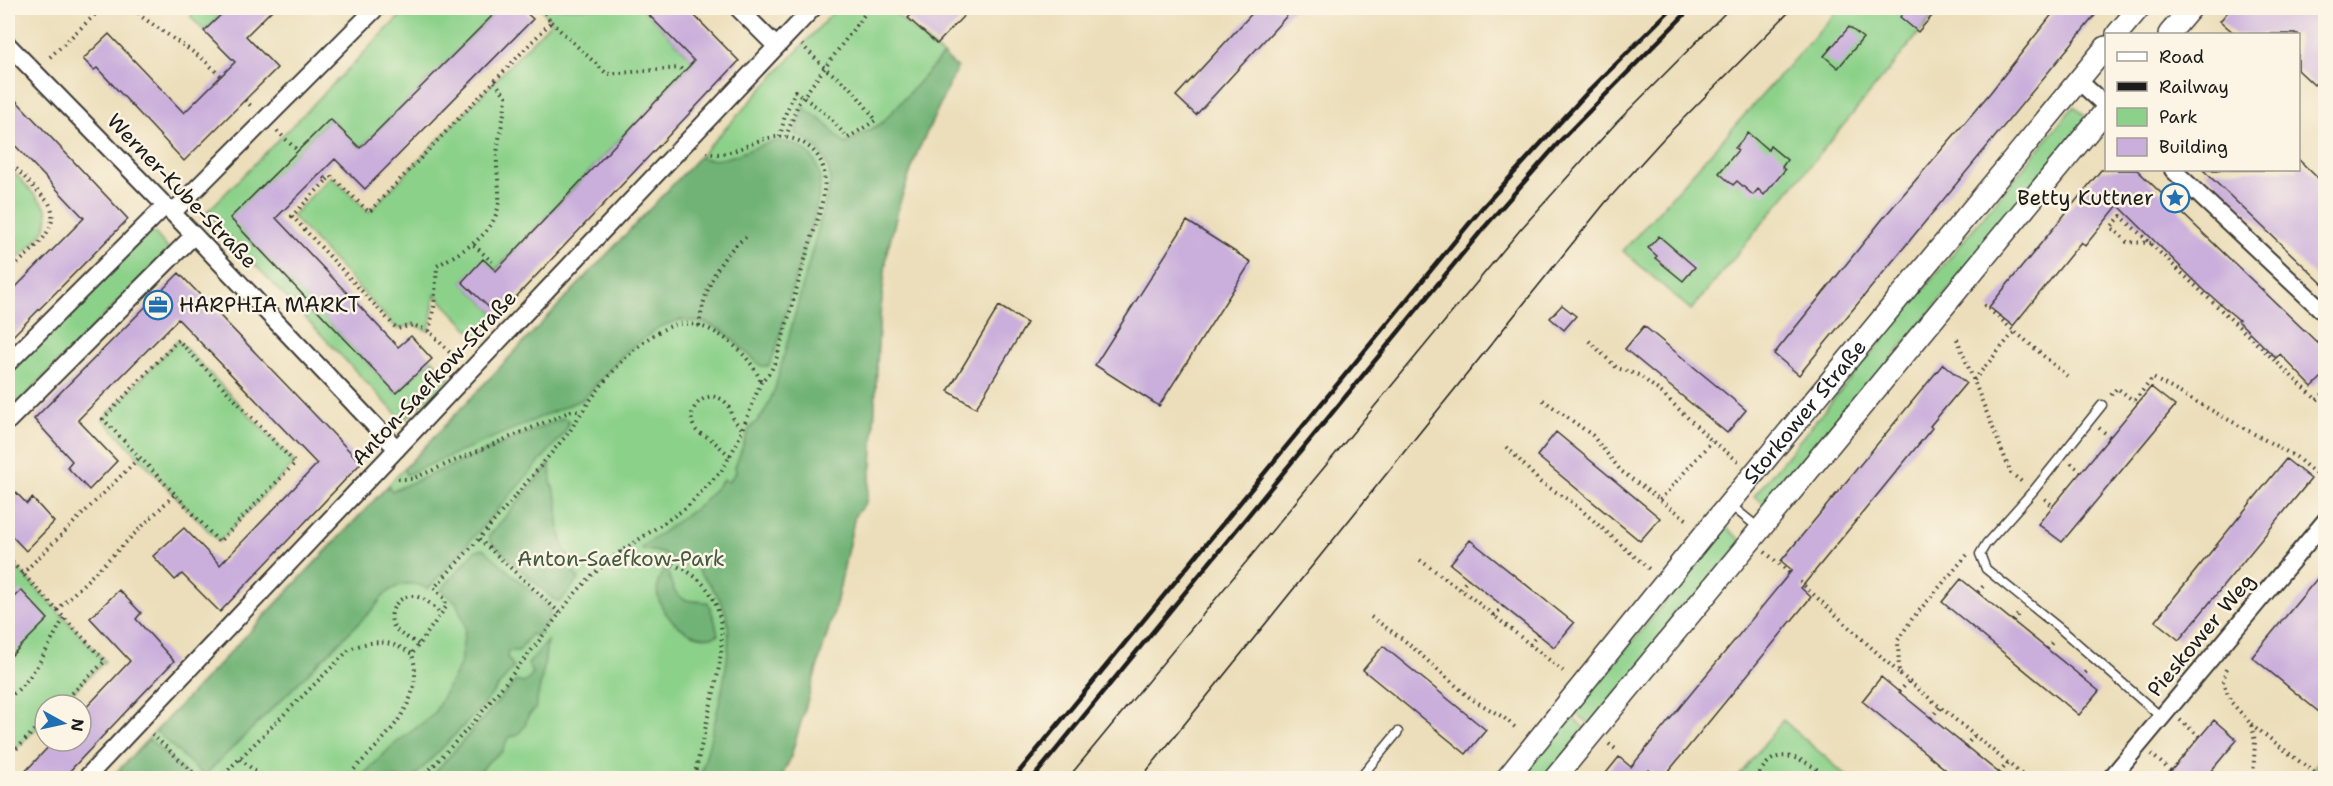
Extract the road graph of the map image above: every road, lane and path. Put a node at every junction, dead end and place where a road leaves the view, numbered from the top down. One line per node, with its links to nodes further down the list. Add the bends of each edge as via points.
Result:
1 (102, 8): 17 (path)
2 (135, 8): 20 (path)
3 (376, 8): 37 (street)
4 (541, 8): 10 (path)
5 (738, 8): 15 (street)
6 (813, 8): 15 (street, Anton-Saefkow-Straße)
7 (869, 8): 18 (path)
8 (2139, 8): 11 (street)
9 (2191, 8): 12 (street)
10 (551, 22): 19 (path, via 607,74 680,68); 21 (path)
11 (2118, 33)
12 (2170, 33)
13 (802, 44): 18 (path)
14 (8, 45): 37 (street, Werner-Kube-Straße)
15 (776, 46): 64 (street, Anton-Saefkow-Straße)
16 (2105, 48): 22 (street, Storkower Straße)
17 (50, 57)
18 (824, 67): 23 (path); 23 (path, via 852,89 876,120 848,138)
19 (684, 72)
20 (221, 76)
21 (494, 81): 36 (path, via 369,212 331,176); 41 (path, via 506,96 497,147 499,203 490,227)
22 (2079, 81): 26 (street); 73 (street, Storkower Straße)
23 (804, 96): 29 (path, via 795,91); 30 (path)
24 (245, 100): 25 (path)
25 (252, 107)
26 (2105, 107)
27 (2105, 109): 76 (street, Storkower Straße)
28 (276, 130): 31 (path)
29 (780, 137): 30 (path); 32 (path, via 750,143 726,154)
30 (786, 137): 55 (path, via 804,143 814,152 823,167 825,181 777,357)
31 (298, 151)
32 (706, 153)
33 (8, 160): 43 (path, via 54,212 53,225 45,237)
34 (2174, 171): 45 (street)
35 (320, 173): 36 (path)
36 (327, 180): 47 (path, via 292,216 398,328 413,325)
37 (168, 210): 38 (street, Werner-Kube-Straße); 51 (street)
38 (194, 234): 60 (street); 64 (street, Werner-Kube-Straße)
39 (749, 235): 46 (path, via 737,243 714,273)
40 (2151, 243): 40 (path, via 2121,216 2111,227 2127,242); 56 (path, via 2318,400)
41 (474, 245): 42 (path); 47 (path, via 436,266)
42 (492, 262)
43 (8, 272)
44 (1984, 305): 48 (path)
45 (2325, 314)
46 (699, 326): 55 (path, via 728,340 756,369); 59 (path, via 681,324 660,330 628,356)
47 (429, 331): 52 (path)
48 (2015, 331): 53 (path); 54 (path)
49 (1957, 339): 54 (path)
50 (1589, 341): 62 (path, via 1617,368 1639,375 1664,394)
51 (8, 363)
52 (462, 365)
53 (2067, 376)
54 (1974, 380): 69 (path, via 2012,473)
55 (761, 382): 61 (path)
56 (2325, 391)
57 (1543, 400): 72 (path, via 1592,435 1621,471)
58 (2102, 405): 70 (path, via 2116,388 2136,402 2153,378 2296,457); 79 (lane)
59 (582, 411): 68 (path, via 571,411 412,479); 77 (path, via 570,431)
60 (8, 421)
61 (742, 429): 65 (path); 65 (path, via 728,405 718,398 701,400 693,410 695,430)
62 (1712, 441): 67 (path); 72 (path)
63 (1508, 447): 83 (path, via 1540,482 1572,502)
64 (398, 449): 124 (street, Anton-Saefkow-Straße)
65 (730, 456): 78 (path, via 686,508)
66 (140, 457): 71 (path); 71 (path, via 103,419 177,340 295,463 219,542); 84 (path)
67 (1738, 461)
68 (398, 479)
69 (2023, 483)
70 (2325, 483)
71 (175, 494): 90 (path)
72 (1659, 501): 75 (path)
73 (1728, 504): 76 (lane); 132 (street, Storkower Straße)
74 (2325, 520): 108 (street, Pieskower Weg)
75 (1689, 521)
76 (1760, 529): 133 (street, Storkower Straße)
77 (479, 538): 91 (path); 92 (path, via 434,588 445,599 446,607)
78 (620, 552): 91 (path, via 591,575); 130 (path, via 673,564 690,573 703,584 720,618 723,651)
79 (1980, 554): 102 (path, via 1964,555 1912,619 1898,640); 108 (lane, via 1986,569)
80 (8, 558): 84 (path)
81 (1420, 560): 88 (path)
82 (1775, 561): 85 (path)
83 (1649, 569)
84 (22, 574): 90 (path)
85 (1792, 575)
86 (1468, 578): 88 (path)
87 (1800, 582): 102 (path)
88 (1461, 589): 93 (path)
89 (1503, 606): 93 (path)
90 (57, 610): 95 (path)
91 (560, 613): 129 (path, via 499,692)
92 (441, 614): 97 (path); 97 (path, via 416,596 403,598 394,606 395,627)
93 (1494, 616): 98 (path)
94 (1371, 617): 111 (path, via 1404,640 1470,698)
95 (64, 618): 105 (path, via 105,661); 106 (path, via 18,692)
96 (1538, 634): 98 (path)
97 (418, 644): 99 (path)
98 (1530, 645): 101 (path)
99 (412, 654): 120 (path, via 387,641 350,650); 128 (path, via 415,684 409,704)
100 (2228, 664): 110 (path, via 2223,682 2231,702)
101 (1563, 670)
102 (1899, 673): 103 (path)
103 (1909, 681): 104 (path); 107 (path)
104 (1899, 692)
105 (72, 693)
106 (8, 697)
107 (1940, 707): 109 (path); 115 (path)
108 (2165, 713): 116 (path); 117 (street, Pieskower Weg)
109 (1931, 718)
110 (2251, 724): 138 (path, via 2255,741); 139 (path)
111 (1516, 728)
112 (33, 732): 119 (path)
113 (149, 732): 125 (path)
114 (1398, 732): 131 (lane)
115 (1975, 735): 118 (path); 121 (path)
116 (2200, 737)
117 (2139, 744): 122 (path); 137 (street, Pieskower Weg)
118 (1965, 746)
119 (8, 757)
120 (240, 759): 126 (path); 127 (path)
121 (2008, 763): 123 (path); 136 (path)
122 (2171, 771)
123 (1999, 773)
124 (86, 778)
125 (199, 778)
126 (220, 778)
127 (264, 778)
128 (346, 778)
129 (422, 778)
130 (694, 778)
131 (1360, 778)
132 (1507, 778)
133 (1555, 778)
134 (1756, 778): 135 (path, via 1771,760 1780,756 1792,757)
135 (1828, 778)
136 (2026, 778)
137 (2111, 778)
138 (2253, 778)
139 (2321, 778)

